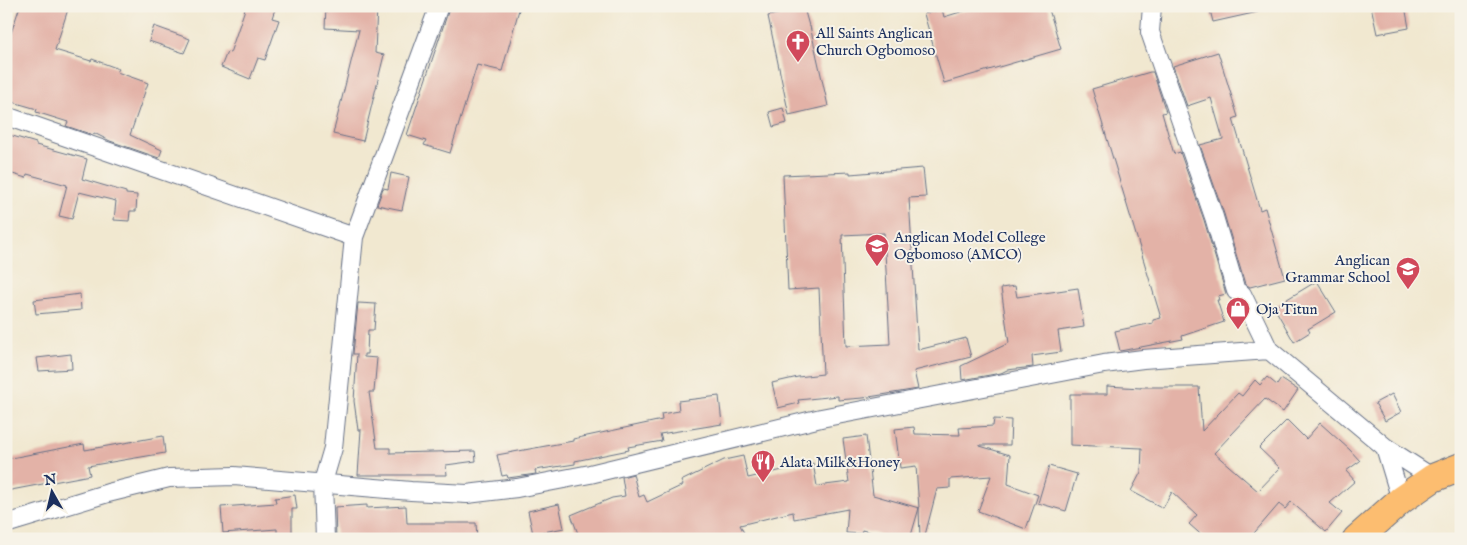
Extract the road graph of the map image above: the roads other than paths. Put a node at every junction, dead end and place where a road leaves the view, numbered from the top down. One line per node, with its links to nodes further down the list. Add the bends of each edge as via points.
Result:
1 (439, 6): 4 (street)
2 (1152, 6): 5 (street, via 1150,32 1214,217 1233,283 1236,291 1242,294)
3 (6, 116): 4 (street)
4 (354, 237): 9 (street, via 333,448)
5 (1270, 350): 6 (street); 9 (street, via 1104,364 821,418 590,474 517,488 466,494)
6 (1385, 448): 8 (street); 10 (street)
7 (1461, 467): 8 (highway)
8 (1433, 478): 10 (highway)
9 (323, 482): 11 (street, via 234,476 169,478); 12 (street)
10 (1401, 500): 13 (highway)
11 (6, 524)
12 (325, 539)
13 (1357, 539)

